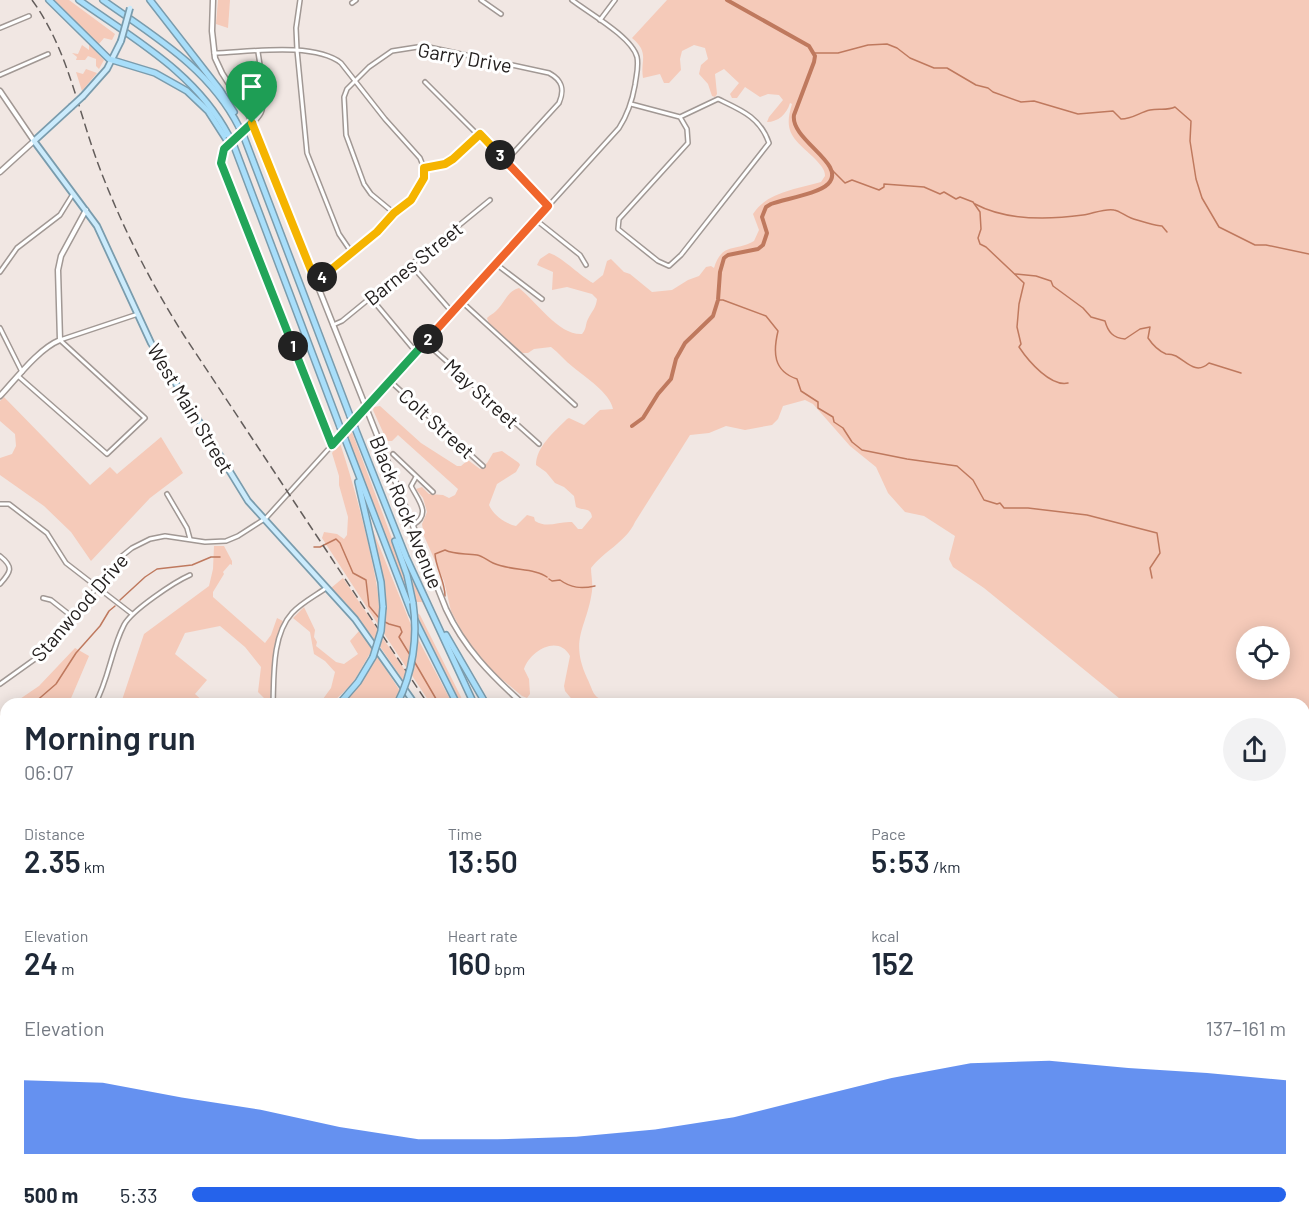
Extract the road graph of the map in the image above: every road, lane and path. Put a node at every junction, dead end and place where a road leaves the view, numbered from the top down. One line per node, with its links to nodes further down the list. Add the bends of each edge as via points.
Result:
1 (49, 0): 19 (highway)
2 (79, 0): 29 (highway, via 183,75 211,107)
3 (103, 0): 27 (highway, via 193,65)
4 (150, 0): 27 (highway, via 224,95)
5 (213, 0): 17 (street, Black Rock Avenue)
6 (300, 0): 15 (street)
7 (481, 0): 11 (street)
8 (572, 0): 13 (street)
9 (615, 0): 13 (street)
10 (130, 5): 19 (main road, bridge)
11 (501, 14)
12 (29, 16): 14 (street)
13 (600, 20): 24 (street, Stanwood Drive, via 635,52 638,66)
14 (0, 28)
15 (297, 50): 16 (street); 21 (street, via 335,59); 40 (street, via 307,153 339,234)
16 (258, 52): 17 (street); 26 (street, via 263,103 261,113)
17 (214, 53): 26 (street, Black Rock Avenue)
18 (48, 54): 20 (street)
19 (111, 61): 29 (highway, via 151,72 179,86 205,108); 30 (main road, bridge, via 83,96)
20 (0, 75)
21 (355, 81): 31 (street, Garry Drive, via 392,51 424,45 557,77 563,95 559,103); 32 (street, via 412,147); 38 (street, Garry Drive, via 344,97 346,135 364,184)
22 (425, 82): 28 (street)
23 (0, 91): 30 (street, West Main Street)
24 (631, 104): 25 (street); 36 (street, Stanwood Drive, via 619,128)
25 (680, 117): 25 (street, via 718,99 747,113 764,129 770,143 669,266 618,229 619,219 688,142 687,129)
26 (252, 123): 45 (street, Black Rock Avenue); 64 (street, via 224,149 221,163)
27 (238, 124): 68 (highway, bridge)
28 (480, 134): 31 (street); 32 (street, via 445,164)
29 (227, 137): 66 (highway, bridge)
30 (34, 141): 33 (street); 34 (main road, West Main Street)
31 (506, 161): 36 (street)
32 (424, 168): 38 (street, via 424,178 411,200)
33 (0, 172)
34 (73, 194): 37 (main road, West Main Street); 44 (street, via 60,215 17,248)
35 (490, 200): 42 (street, Barnes Street)
36 (548, 206): 39 (street, Stanwood Drive)
37 (86, 210): 50 (main road, West Main Street); 55 (street, via 61,256 58,270)
38 (394, 213): 40 (street)
39 (536, 220): 41 (street, Stanwood Drive); 43 (street, via 580,255)
40 (352, 253): 45 (street)
41 (496, 264): 47 (street); 48 (street, Stanwood Drive)
42 (412, 265): 46 (street, Barnes Street); 49 (street)
43 (586, 265)
44 (0, 272)
45 (315, 280): 51 (street, Black Rock Avenue)
46 (370, 298): 51 (street, Barnes Street); 57 (street)
47 (542, 299)
48 (462, 302): 49 (street, Stanwood Drive); 61 (street)
49 (452, 312): 56 (street, Stanwood Drive)
50 (138, 314): 55 (street); 73 (main road, West Main Street, via 200,423)
51 (333, 325): 62 (street, Black Rock Avenue)
52 (0, 328): 54 (street)
53 (0, 339): 54 (street)
54 (5, 340): 58 (street)
55 (60, 340): 58 (street); 58 (street, via 145,418 107,454)
56 (425, 342): 57 (street, Stanwood Drive); 63 (street, May Street)
57 (416, 352): 59 (street, Stanwood Drive)
58 (20, 374): 60 (street)
59 (390, 381): 62 (street, Stanwood Drive); 67 (street, Colt Street)
60 (0, 396)
61 (575, 405)
62 (366, 408): 64 (street, Stanwood Drive); 74 (street, Black Rock Avenue)
63 (539, 444)
64 (332, 445): 73 (street, Stanwood Drive)
65 (393, 454): 69 (street)
66 (351, 455): 88 (highway, bridge, via 380,578 383,607 373,657); 91 (highway, via 412,614)
67 (483, 466)
68 (373, 477): 81 (highway); 89 (highway, bridge, via 406,571 413,603 413,656)
69 (416, 477): 70 (street); 74 (street, via 411,486 423,510 420,520)
70 (434, 492)
71 (167, 494): 75 (street)
72 (0, 504): 79 (street, via 9,504 47,533 66,563)
73 (263, 520): 75 (street, Stanwood Drive, via 226,541); 80 (main road, West Main Street)
74 (413, 525): 94 (street, Black Rock Avenue, via 458,633 481,664)
75 (190, 539): 79 (street, Stanwood Drive, via 160,537 137,544)
76 (0, 556): 78 (street, via 10,569)
77 (190, 575): 83 (street)
78 (0, 584)
79 (97, 587): 83 (street); 84 (street, Stanwood Drive)
80 (326, 588): 87 (street, via 294,611 281,630); 90 (main road, West Main Street, via 366,634)
81 (420, 588): 92 (highway); 93 (highway)
82 (43, 598): 84 (street)
83 (132, 614): 86 (street, via 123,627)
84 (70, 615): 85 (street, Stanwood Drive, via 42,654)
85 (1, 683)
86 (99, 698)
87 (273, 698)
88 (344, 698)
89 (399, 698)
90 (411, 698)
91 (454, 698)
92 (471, 698)
93 (483, 698)
94 (517, 698)

